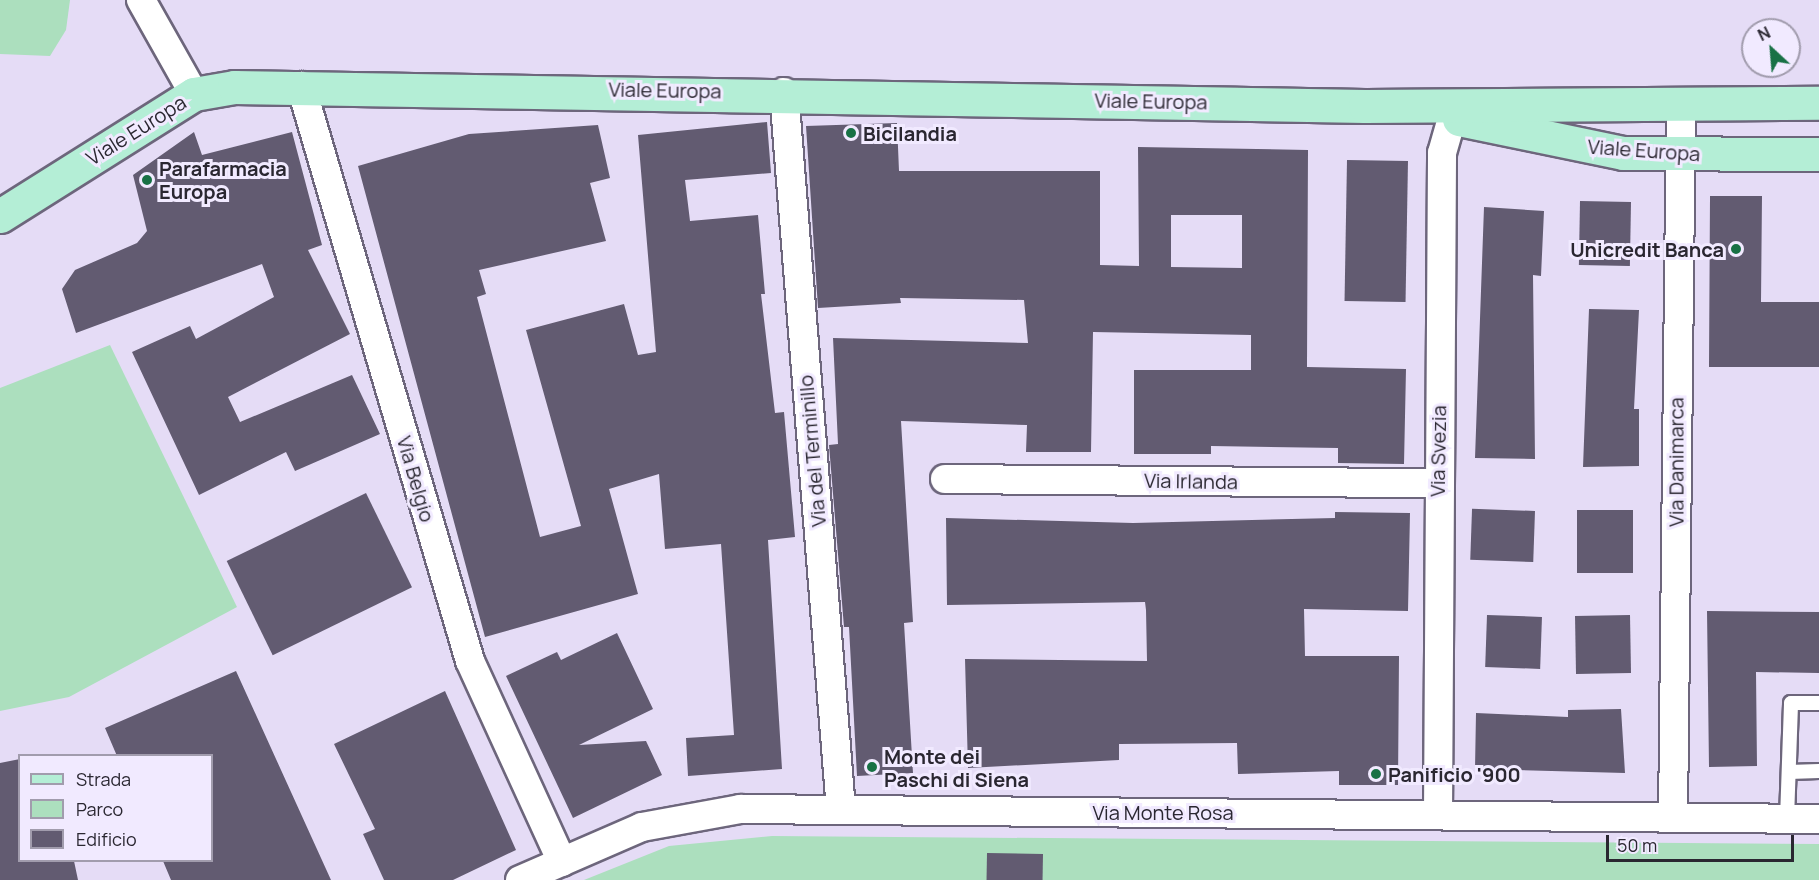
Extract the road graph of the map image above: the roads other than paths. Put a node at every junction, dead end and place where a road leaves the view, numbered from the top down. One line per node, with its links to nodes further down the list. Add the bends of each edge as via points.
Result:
1 (141, 0): 4 (street)
2 (301, 86): 3 (street, Viale Europa); 4 (street, Viale Europa); 21 (street, Via Belgio, via 470,660)
3 (784, 92): 7 (street, Viale Europa, via 1365,106); 16 (street, Via del Terminillo)
4 (194, 94): 10 (street, Viale Europa)
5 (1819, 103): 6 (street, Viale Europa)
6 (1680, 105): 7 (street, Viale Europa); 9 (street, Via Danimarca)
7 (1464, 112): 9 (street, Viale Europa, via 1580,146); 12 (street, Via Svezia, via 1442,153)
8 (1819, 154): 9 (street, Viale Europa)
9 (1680, 155): 18 (street, Via Danimarca)
10 (0, 216)
11 (945, 479): 12 (street, Via Irlanda)
12 (1437, 483): 17 (street, Via Svezia)
13 (1819, 703): 15 (lane, via 1791,704)
14 (1819, 771): 15 (lane)
15 (1789, 772): 19 (lane)
16 (840, 810): 17 (street, Via Monte Rosa); 21 (street, Via Monte Rosa, via 740,809 691,815 642,827)
17 (1438, 814): 18 (street, Via Monte Rosa)
18 (1673, 818): 19 (street, Via Monte Rosa)
19 (1787, 819): 20 (street, Via Monte Rosa)
20 (1819, 819)
21 (562, 861): 22 (street, Via Monte Rosa)
22 (520, 880)

